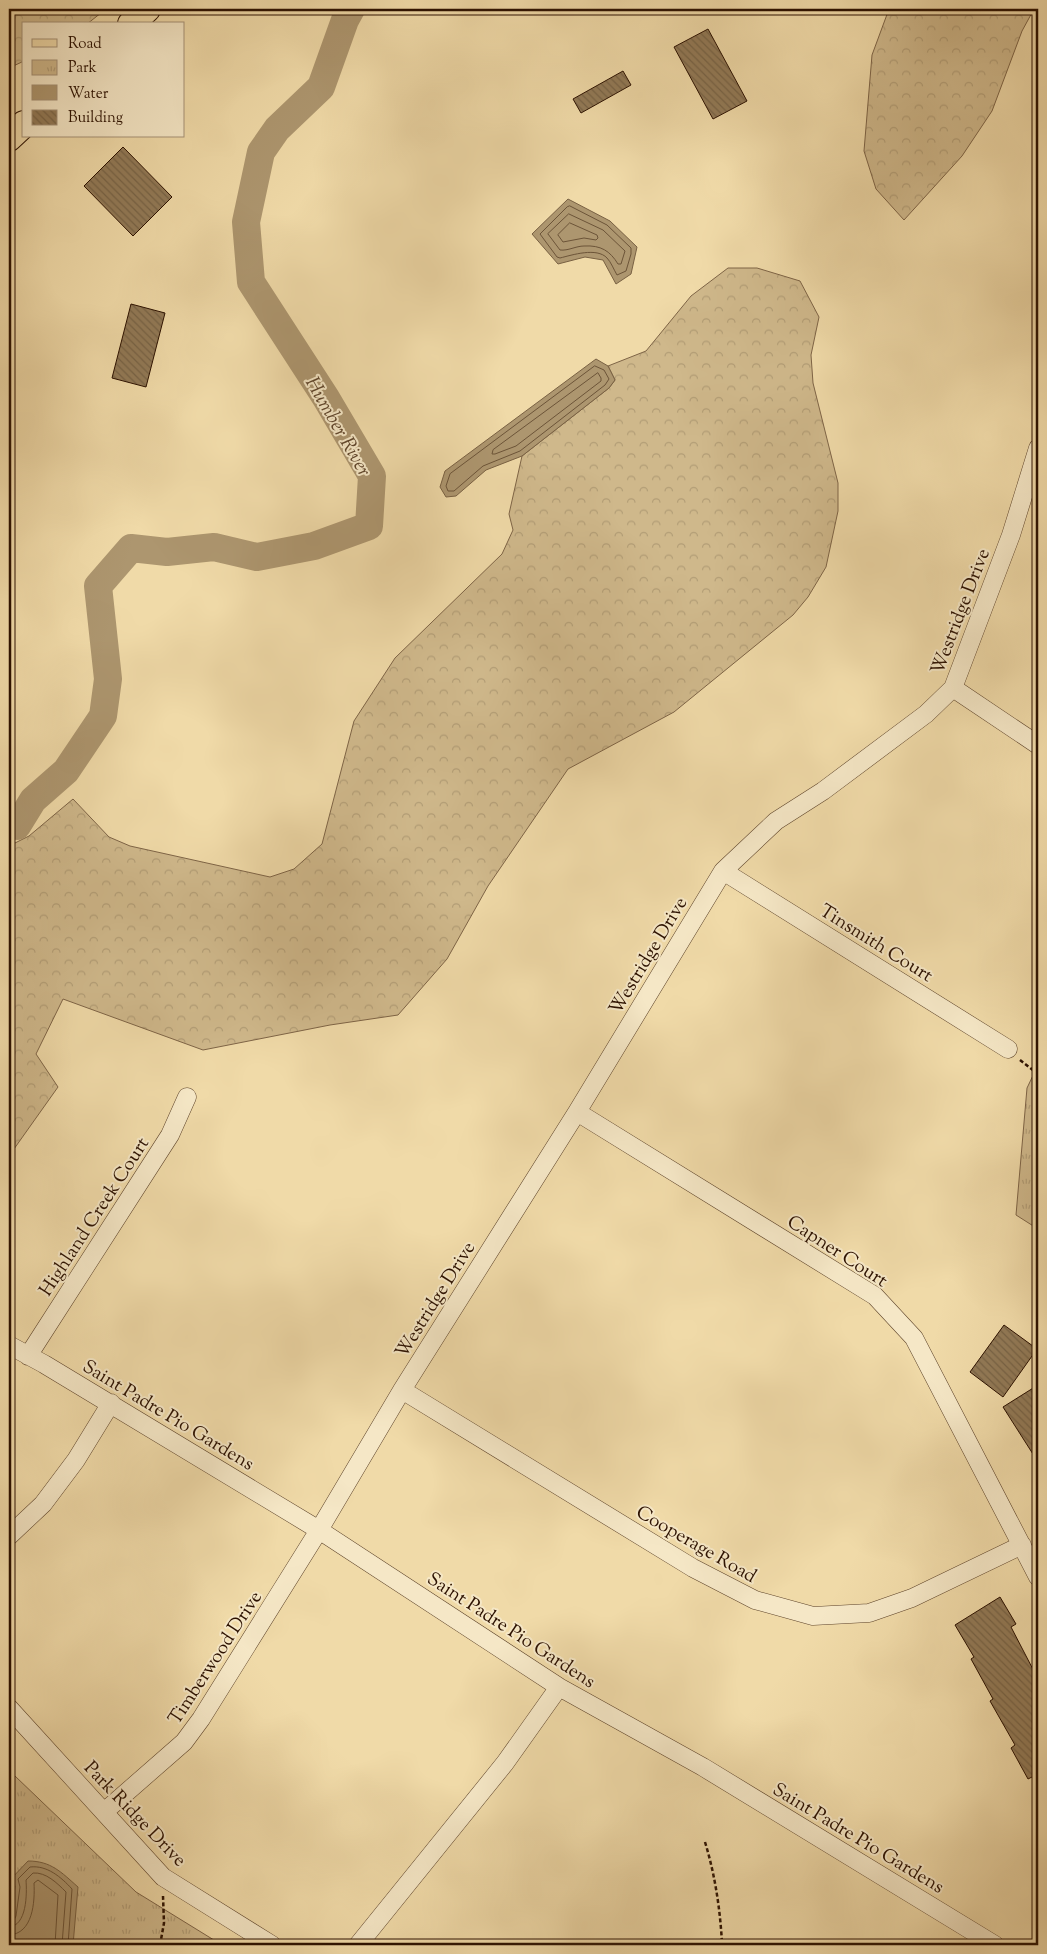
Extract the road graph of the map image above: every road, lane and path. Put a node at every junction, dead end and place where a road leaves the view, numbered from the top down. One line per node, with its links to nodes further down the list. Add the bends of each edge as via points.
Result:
1 (147, 9): 2 (main road)
2 (133, 22)
3 (22, 126): 4 (main road)
4 (9, 138)
5 (1038, 448): 6 (street, Westridge Drive, via 1011,535)
6 (953, 688): 7 (street); 8 (street, Westridge Drive, via 926,714 823,791 776,821)
7 (1038, 746)
8 (723, 870): 9 (street, Tinsmith Court); 12 (street, Westridge Drive)
9 (1008, 1049): 10 (path)
10 (1038, 1074)
11 (187, 1097): 14 (street, Highland Creek Court, via 170,1136)
12 (577, 1112): 15 (street, Westridge Drive); 19 (street, Capner Court, via 875,1296 914,1338)
13 (9, 1345): 14 (street, Saint Padre Pio Gardens)
14 (28, 1356): 16 (street, Saint Padre Pio Gardens)
15 (402, 1390): 17 (street, Westridge Drive); 19 (street, Cooperage Road, via 693,1568 755,1600 813,1616 869,1613 912,1598)
16 (110, 1404): 17 (street, Saint Padre Pio Gardens); 18 (street, via 76,1460 43,1504)
17 (319, 1530): 21 (street, Saint Padre Pio Gardens); 23 (street, Timberwood Drive, via 184,1742)
18 (9, 1536)
19 (1022, 1545): 20 (street, Capner Court)
20 (1038, 1577)
21 (559, 1687): 30 (street, via 505,1763); 33 (street, Saint Padre Pio Gardens, via 703,1767)
22 (9, 1708): 23 (street, Park Ridge Drive)
23 (104, 1812): 25 (street, Park Ridge Drive)
24 (705, 1842): 26 (path, via 718,1895)
25 (163, 1877): 28 (path, via 164,1923); 29 (street, Park Ridge Drive)
26 (722, 1943): 27 (path); 31 (path)
27 (730, 1944): 32 (path)
28 (160, 1945)
29 (272, 1945)
30 (358, 1945)
31 (719, 1945)
32 (762, 1945)
33 (995, 1945)

